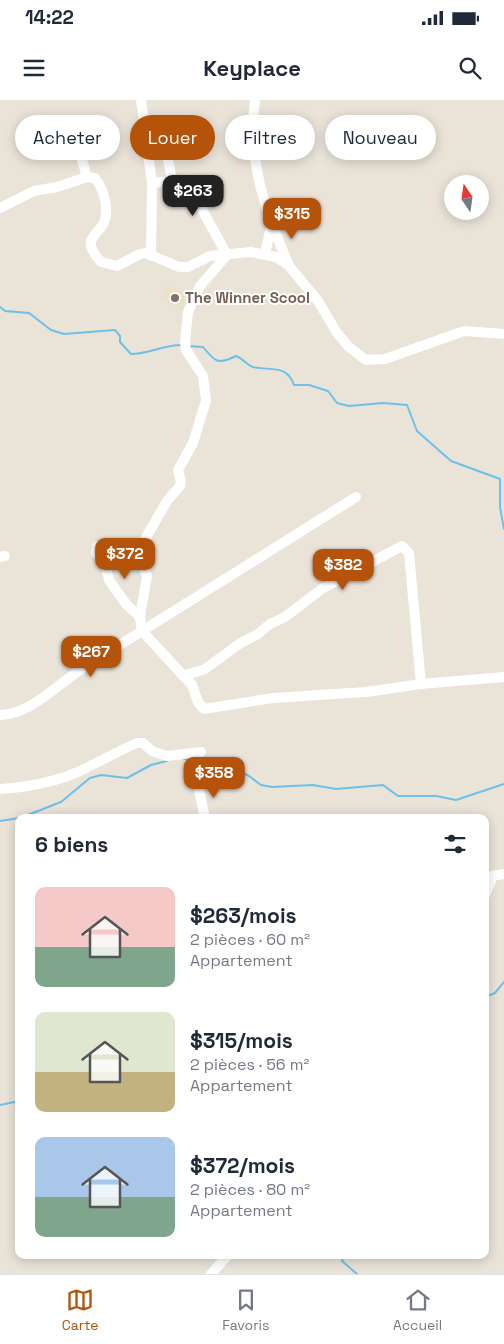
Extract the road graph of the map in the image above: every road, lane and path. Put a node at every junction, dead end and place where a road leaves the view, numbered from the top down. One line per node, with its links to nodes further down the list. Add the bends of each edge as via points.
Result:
1 (141, 100): 7 (street, via 142,134)
2 (255, 100): 9 (street, via 252,148)
3 (82, 160): 5 (street)
4 (168, 160): 6 (street)
5 (87, 177): 8 (street, via 34,191); 12 (street, via 95,178 100,185 106,208 102,226 91,241 101,262 117,266 140,254)
6 (172, 181): 7 (street); 11 (street, via 199,204)
7 (152, 183): 12 (street)
8 (0, 208)
9 (271, 225): 10 (street); 13 (street)
10 (265, 254): 11 (street); 13 (street)
11 (227, 255): 12 (street, via 210,256 188,267 167,264); 17 (street, via 200,286 188,312 186,350 203,376 206,401 193,443 178,470 182,482 137,553 147,576)
12 (151, 256)
13 (290, 266): 14 (street, via 318,301 338,334 366,360 385,359 464,331)
14 (504, 334)
15 (356, 498): 18 (street)
16 (97, 546): 17 (street, via 96,553 106,566 109,580)
17 (140, 617): 18 (street)
18 (142, 631): 19 (street); 22 (street, via 27,707 16,713)
19 (183, 676): 21 (street, via 192,685 204,709 273,698 366,692); 21 (street, via 205,669 323,588 402,546 409,553)
20 (504, 677): 21 (street)
21 (421, 684)
22 (0, 714)
23 (201, 752): 25 (street, via 167,756 137,743 57,780)
24 (198, 786): 26 (street)
25 (0, 789)
26 (204, 814)
27 (504, 874): 28 (street)
28 (489, 877)
29 (224, 1259): 30 (street)
30 (211, 1274)

